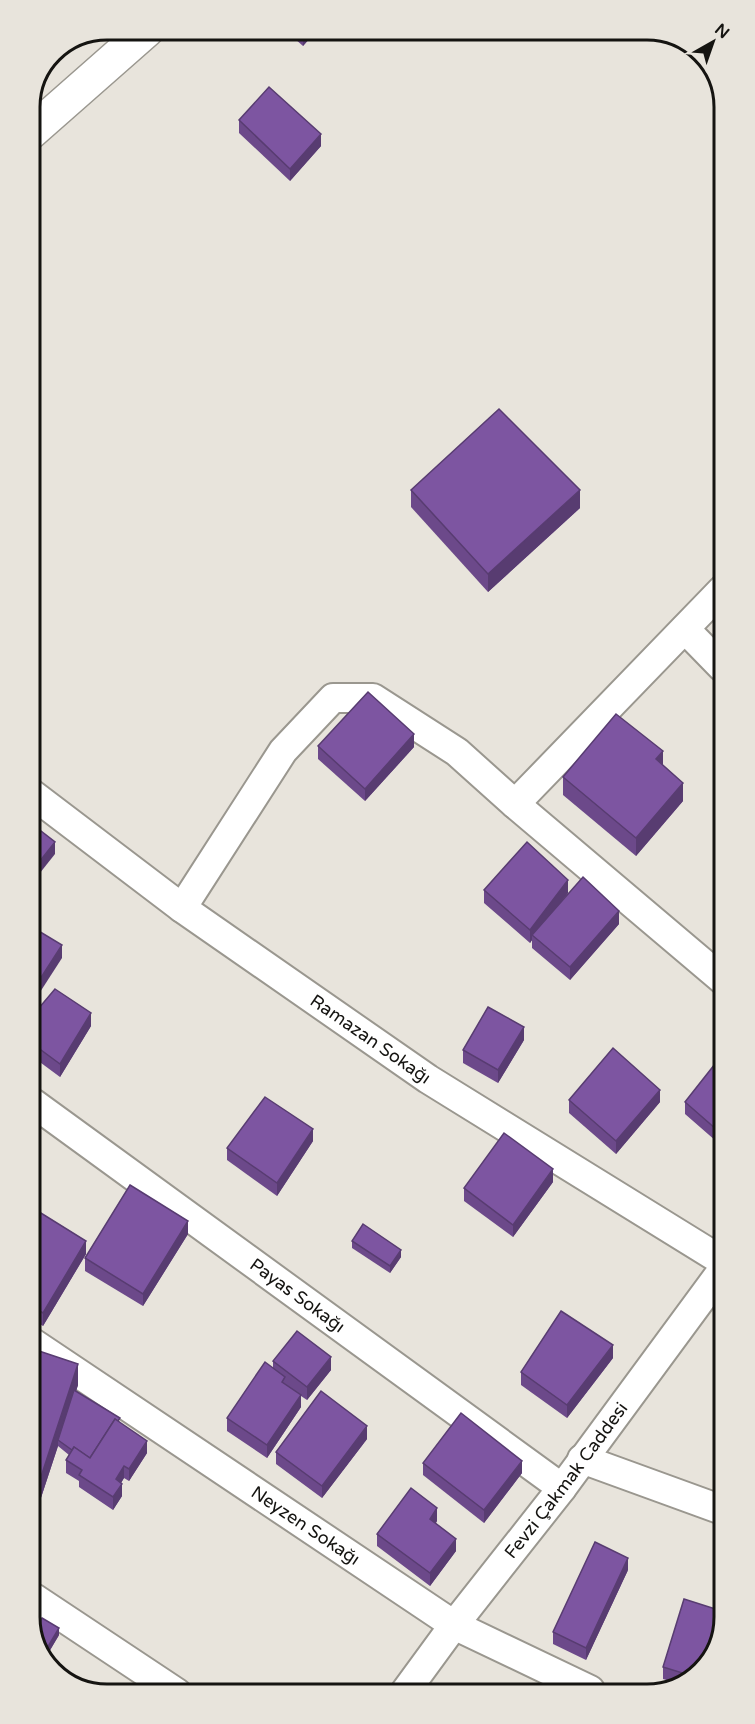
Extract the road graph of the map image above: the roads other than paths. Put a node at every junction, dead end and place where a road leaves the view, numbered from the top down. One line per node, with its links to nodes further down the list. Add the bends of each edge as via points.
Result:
1 (136, 40): 2 (street)
2 (41, 123)
3 (714, 598): 4 (street)
4 (684, 629): 5 (street); 7 (street)
5 (714, 660)
6 (41, 800): 8 (street, Ramazan Sokağı)
7 (515, 804): 8 (street, via 457,752 373,698 333,698 283,751); 9 (street)
8 (182, 908): 11 (street, Ramazan Sokağı, via 428,1079)
9 (714, 972)
10 (40, 1108): 15 (street, Payas Sokağı)
11 (714, 1256)
12 (714, 1281): 14 (street, Fevzi Çakmak Caddesi)
13 (40, 1348): 18 (street, Neyzen Sokağı)
14 (582, 1459): 15 (street, Fevzi Çakmak Caddesi); 16 (street)
15 (562, 1488): 18 (street, Fevzi Çakmak Caddesi)
16 (714, 1507)
17 (40, 1602): 19 (street)
18 (454, 1625): 20 (street, Fevzi Çakmak Caddesi); 21 (street, Neyzen Sokağı)
19 (162, 1683)
20 (411, 1684)
21 (577, 1684)

